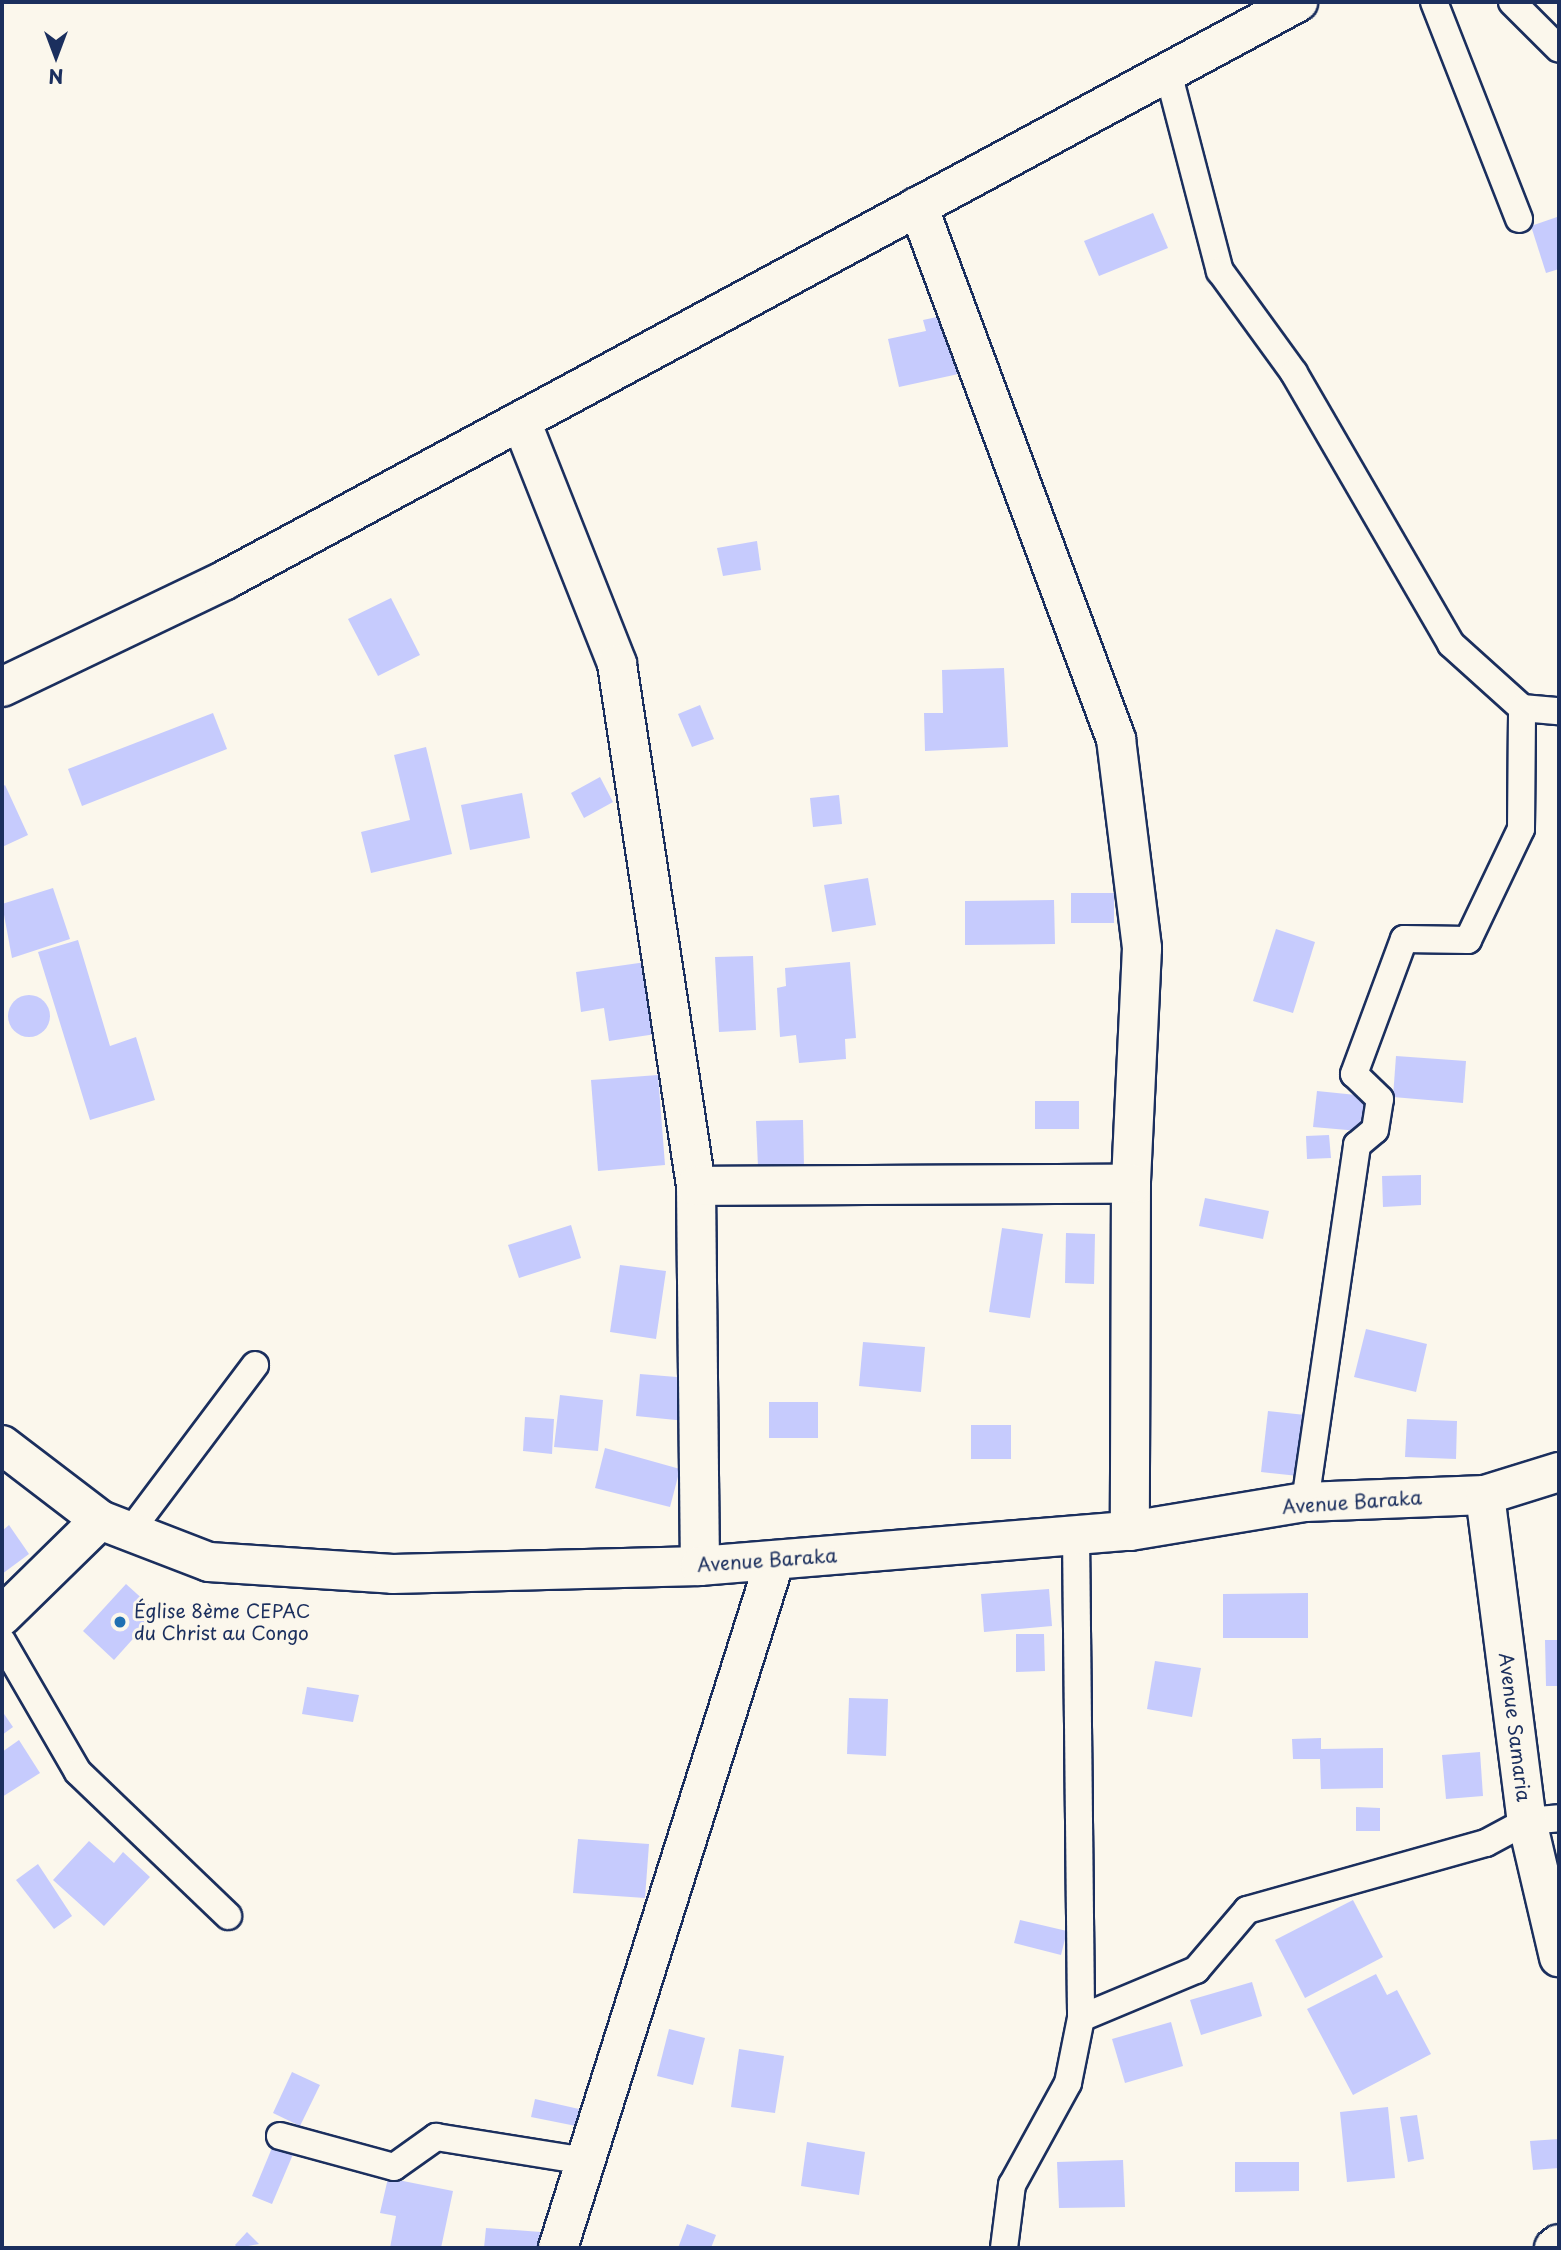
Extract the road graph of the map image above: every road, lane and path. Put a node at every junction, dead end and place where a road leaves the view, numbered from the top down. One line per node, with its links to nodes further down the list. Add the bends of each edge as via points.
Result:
1 (1298, 2): 5 (street)
2 (1434, 2): 7 (lane)
3 (1513, 2): 4 (lane)
4 (1559, 49)
5 (1168, 72): 6 (street); 10 (lane, via 1220,271 1294,373 1451,644)
6 (918, 206): 8 (street); 12 (street, via 1116,739 1142,948)
7 (1519, 219)
8 (521, 421): 9 (street, via 225,580); 13 (street, via 617,664)
9 (2, 687)
10 (1522, 708): 11 (lane); 18 (lane, via 1521,829 1468,940 1404,939 1354,1074 1380,1099 1375,1130 1357,1145)
11 (1559, 711)
12 (1131, 1184): 13 (street); 20 (street)
13 (696, 1186): 23 (street)
14 (255, 1365): 19 (lane)
15 (2, 1445): 19 (street, Avenue Baraka)
16 (1559, 1472): 17 (street, Avenue Baraka)
17 (1485, 1495): 18 (street, Avenue Baraka); 26 (street, Avenue Samaria)
18 (1305, 1502): 20 (street, Avenue Baraka)
19 (115, 1527): 23 (street, Avenue Baraka, via 209,1562 393,1574); 24 (street)
20 (1130, 1531): 21 (street, Avenue Baraka)
21 (1076, 1534): 22 (street, Avenue Baraka); 29 (lane)
22 (775, 1560): 23 (street, Avenue Baraka); 31 (street)
23 (700, 1566)
24 (2, 1616)
25 (2, 1641): 27 (lane, via 78,1772)
26 (1543, 1820): 28 (street, Avenue Samaria); 29 (lane, via 1486,1843 1247,1910 1196,1970)
27 (228, 1916)
28 (1559, 1957)
29 (1082, 2018): 34 (lane, via 1068,2082 1012,2185)
30 (280, 2136): 31 (lane, via 394,2167 436,2137)
31 (586, 2161): 33 (street)
32 (1559, 2244): 35 (street)
33 (558, 2248)
34 (1004, 2248)
35 (1554, 2248)

